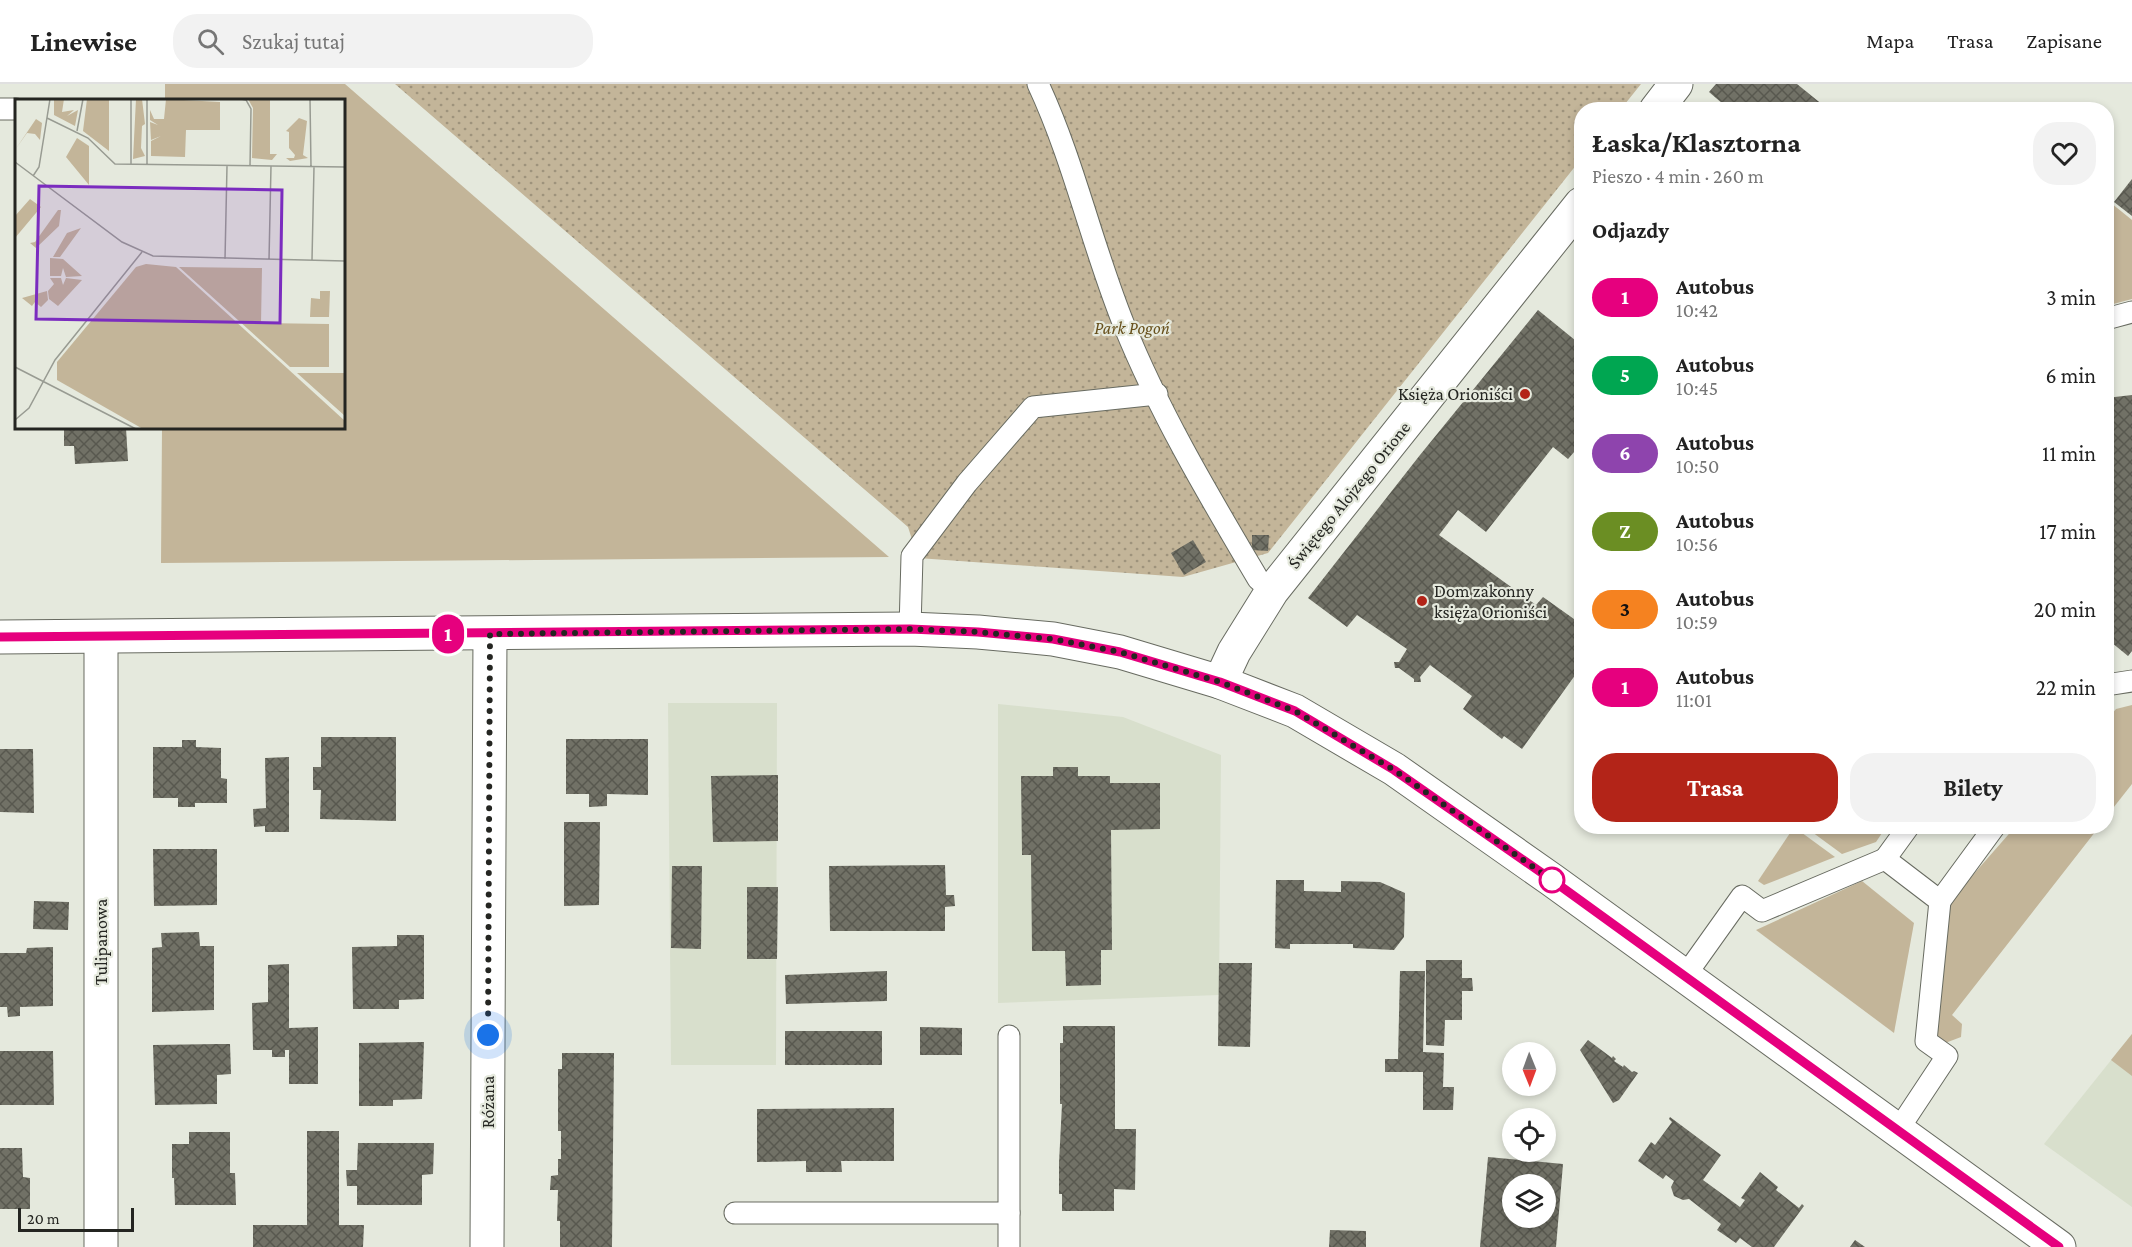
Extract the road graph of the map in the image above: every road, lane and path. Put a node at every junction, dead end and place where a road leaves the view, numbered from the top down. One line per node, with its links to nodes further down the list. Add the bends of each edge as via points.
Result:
1 (1038, 84): 7 (lane, via 1055,121 1124,324)
2 (1676, 84): 3 (street)
3 (1662, 102)
4 (1574, 213): 8 (street, Świętego Alojzego Orione)
5 (2132, 312): 6 (lane)
6 (2114, 317)
7 (1156, 394): 8 (lane, via 1228,529 1258,579); 9 (lane, via 1033,407 967,483 912,556)
8 (1272, 591): 14 (street, Świętego Alojzego Orione, via 1234,651)
9 (910, 629): 10 (street); 14 (street, via 1053,639 1120,652)
10 (490, 634): 11 (street); 26 (street, Różana)
11 (101, 637): 12 (street); 25 (street, Tulipanowa)
12 (0, 638)
13 (2132, 681): 15 (lane)
14 (1220, 682): 20 (street, via 1295,711 1394,770)
15 (2114, 684)
16 (1903, 834): 18 (lane)
17 (1989, 834): 19 (lane)
18 (1885, 859): 19 (lane); 20 (lane, via 1762,911 1742,896)
19 (1940, 901): 22 (lane, via 1926,1041 1947,1056)
20 (1684, 976): 22 (street)
21 (1009, 1036): 23 (lane)
22 (1898, 1130): 28 (street)
23 (1009, 1212): 24 (lane); 27 (lane)
24 (735, 1214)
25 (100, 1247)
26 (487, 1247)
27 (1008, 1247)
28 (2059, 1247)

